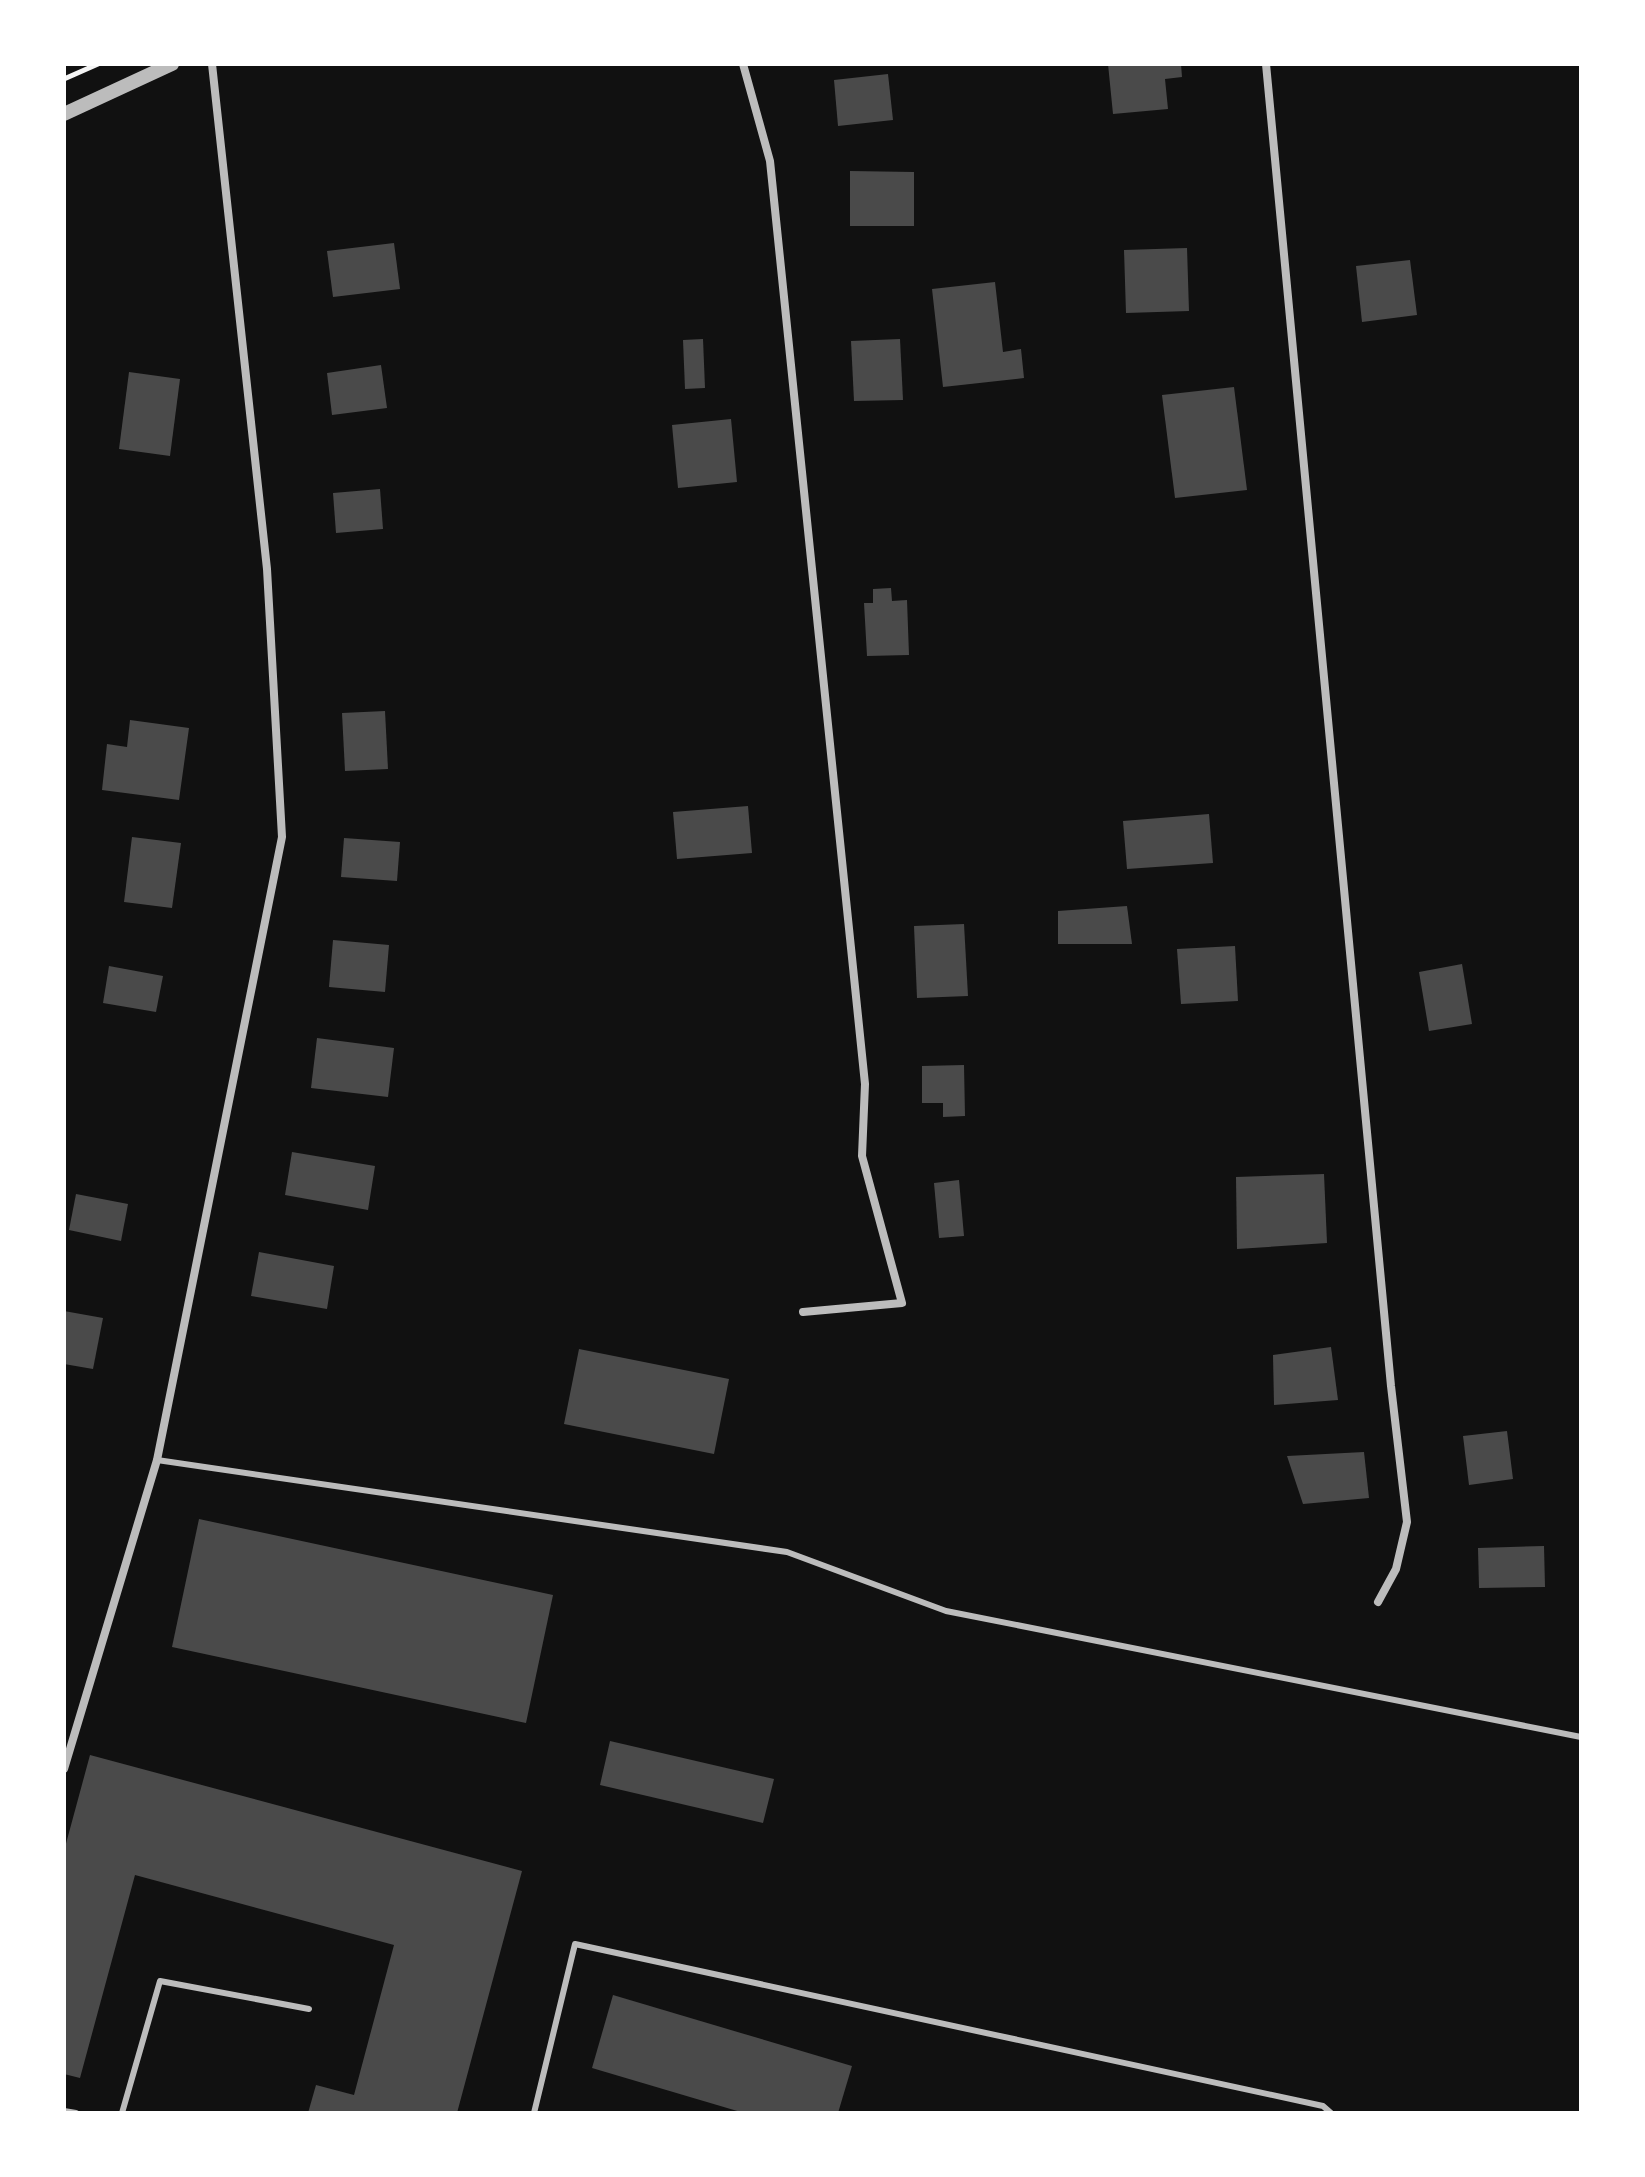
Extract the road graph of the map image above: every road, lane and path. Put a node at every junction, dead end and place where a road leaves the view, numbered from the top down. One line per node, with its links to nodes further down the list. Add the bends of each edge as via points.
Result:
1 (98, 64): 6 (path)
2 (172, 64): 7 (street)
3 (212, 64): 9 (street, via 267,569 282,837)
4 (743, 64): 8 (street, via 770,161 865,1084 862,1156 902,1303)
5 (1266, 64): 10 (street, via 1407,1522 1396,1569)
6 (64, 79)
7 (64, 114)
8 (803, 1312)
9 (157, 1460): 11 (lane, via 787,1552 946,1611); 12 (street)
10 (1378, 1602)
11 (1581, 1737)
12 (64, 1769)
13 (309, 2009): 16 (lane, via 160,1981)
14 (64, 2111): 15 (lane)
15 (76, 2113)
16 (122, 2113)
17 (534, 2113): 18 (lane, via 575,1944 1323,2106)
18 (1331, 2113)

